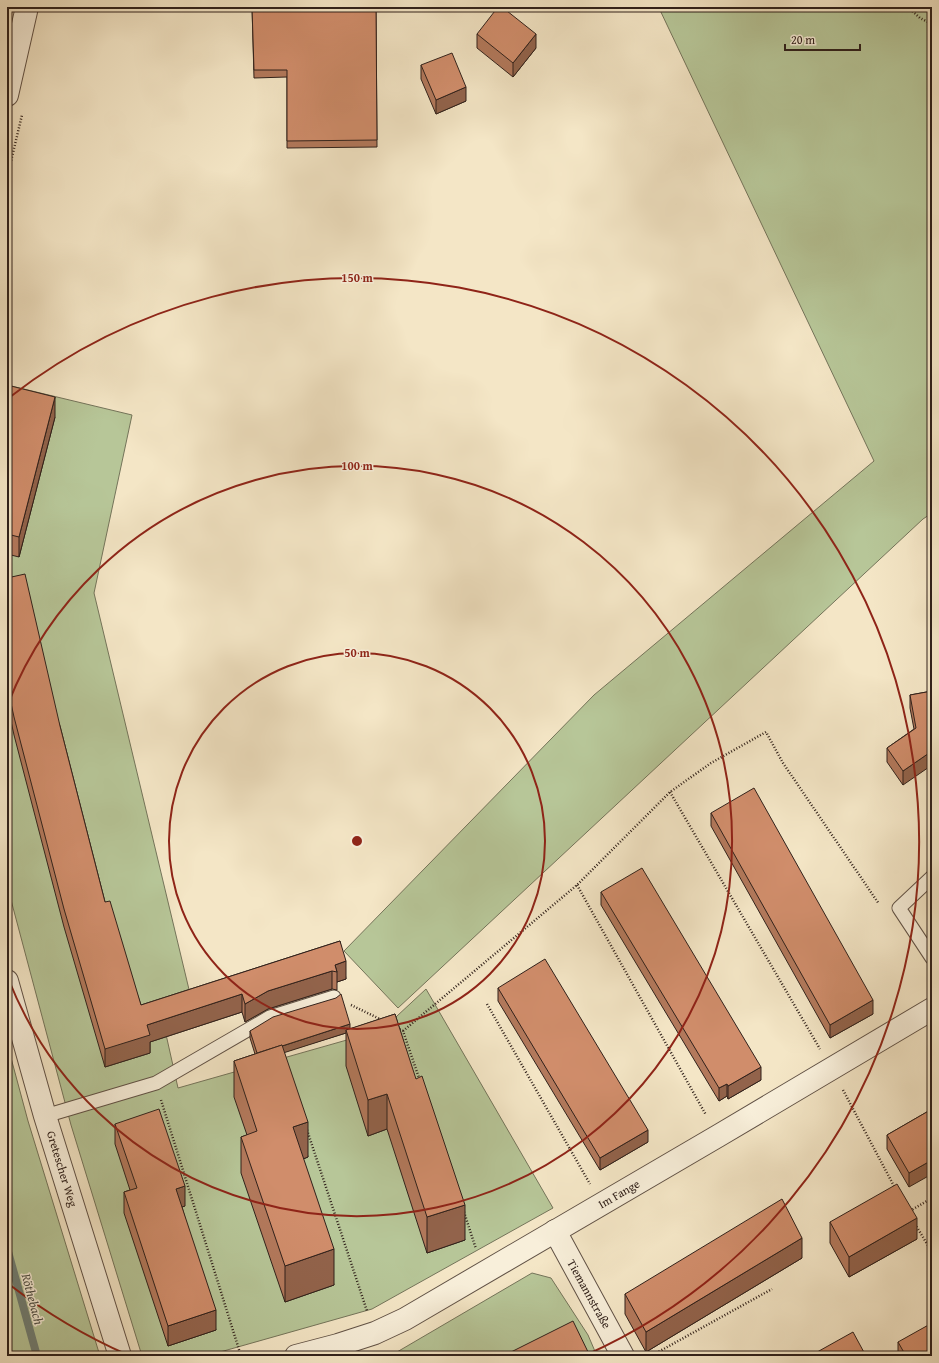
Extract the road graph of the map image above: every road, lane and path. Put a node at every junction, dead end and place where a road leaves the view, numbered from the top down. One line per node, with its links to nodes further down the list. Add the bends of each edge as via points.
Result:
1 (27, 7): 4 (street)
2 (908, 7): 3 (path, via 920,18)
3 (932, 24)
4 (13, 43): 5 (street)
5 (7, 95)
6 (670, 792): 8 (path); 9 (path, via 712,763 766,732 783,763); 18 (path)
7 (932, 877): 10 (lane, via 899,908)
8 (577, 885): 17 (path); 23 (path)
9 (883, 909)
10 (932, 958)
11 (7, 981): 21 (street, Gretescher Weg)
12 (334, 997): 15 (path); 19 (lane, via 270,1017)
13 (487, 1004): 26 (path)
14 (932, 1008): 18 (street, Im Fange)
15 (382, 1020)
16 (396, 1027): 17 (path)
17 (403, 1030): 20 (path)
18 (832, 1068): 23 (street, Im Fange); 24 (path)
19 (156, 1083): 21 (lane); 34 (path)
20 (421, 1084)
21 (45, 1116): 33 (street, Gretescher Weg)
22 (305, 1123): 32 (path)
23 (718, 1136): 26 (street, Im Fange)
24 (897, 1191)
25 (932, 1198): 29 (path, via 908,1212)
26 (602, 1204): 28 (street, Im Fange)
27 (464, 1212): 30 (path)
28 (555, 1231): 30 (street, Im Fange); 36 (street, Tiemannstraße)
29 (932, 1252)
30 (484, 1273): 32 (street, Im Fange, via 405,1319)
31 (772, 1289): 37 (path)
32 (375, 1333): 35 (street, Im Fange)
33 (120, 1356)
34 (241, 1356)
35 (296, 1356)
36 (623, 1356)
37 (651, 1356)

